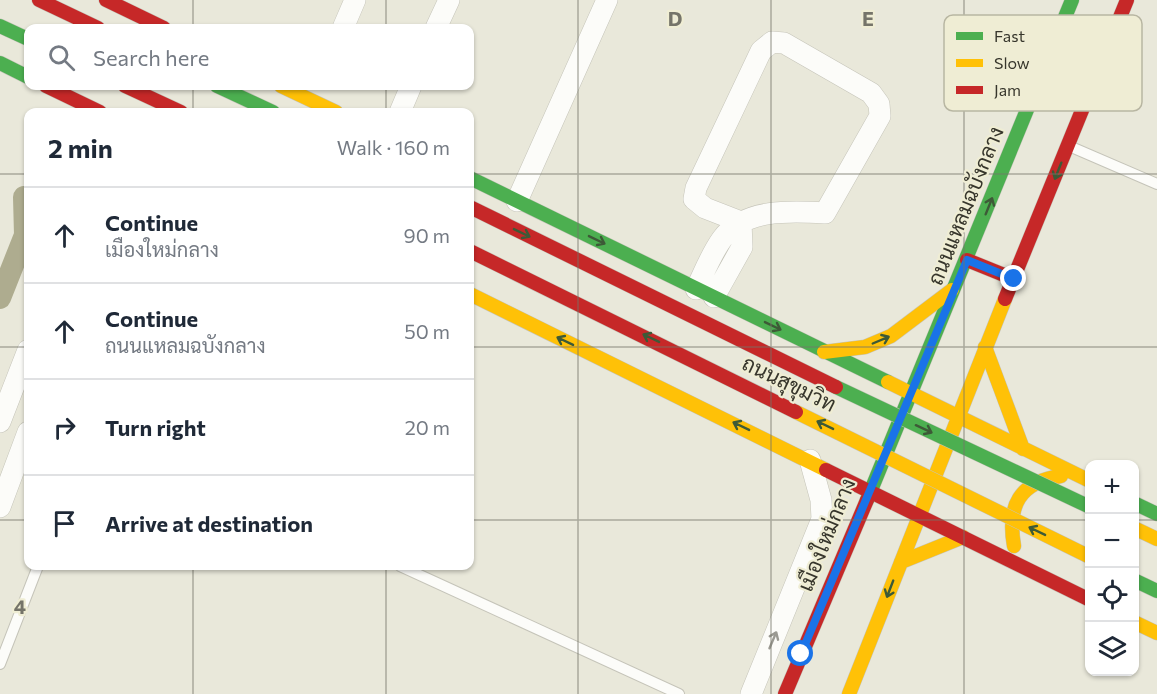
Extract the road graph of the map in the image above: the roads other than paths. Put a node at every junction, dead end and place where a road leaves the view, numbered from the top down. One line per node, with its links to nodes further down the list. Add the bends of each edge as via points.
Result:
1 (39, 0): 8 (main road)
2 (106, 0): 9 (main road)
3 (355, 0): 10 (street)
4 (449, 0): 11 (street)
5 (607, 0): 33 (street)
6 (1072, 0): 7 (main road, ถนนแหลมฉบังกลาง, one-way to 6)
7 (1066, 15)
8 (90, 24)
9 (156, 24)
10 (345, 24)
11 (438, 24)
12 (0, 26): 13 (main road)
13 (24, 37)
14 (0, 63): 15 (main road)
15 (24, 75)
16 (52, 90): 22 (street)
17 (56, 90): 23 (main road)
18 (134, 90): 24 (main road)
19 (226, 90): 25 (main road)
20 (409, 90): 27 (street)
21 (315, 93): 26 (main road)
22 (67, 108)
23 (92, 108)
24 (172, 108)
25 (264, 108)
26 (332, 108)
27 (402, 108)
28 (1027, 111): 37 (main road, ถนนแหลมฉบังกลาง, one-way to 28)
29 (1082, 111): 30 (main road)
30 (1069, 146): 32 (lane); 38 (main road, one-way to 38)
31 (474, 180): 33 (main road)
32 (1157, 184)
33 (517, 201): 40 (main road, one-way to 40)
34 (474, 209): 54 (main road, ถนนสุขุมวิท, one-way to 54, bridge)
35 (741, 222): 35 (street, via 786,211 825,213 880,117 879,104 871,93 784,43 772,42 761,51 696,188 694,199 705,208); 40 (street, via 722,238)
36 (474, 253): 62 (main road, ถนนสุขุมวิท, one-way to 36, bridge)
37 (967, 260): 38 (main road); 39 (main road, ถนนแหลมฉบังกลาง)
38 (1014, 279): 42 (main road)
39 (956, 287): 43 (main road, one-way to 39, via 865,347 891,336); 45 (main road, ถนนแหลมฉบังกลาง)
40 (705, 293): 43 (main road, one-way to 43)
41 (474, 296): 51 (main road, one-way to 41, via 775,444)
42 (986, 347): 46 (main road); 50 (main road)
43 (829, 354): 45 (main road); 49 (main road, via 864,391 867,410 848,443)
44 (24, 360): 47 (street)
45 (910, 393): 46 (main road); 53 (main road, เมืองใหม่กลาง)
46 (958, 417): 50 (main road); 57 (main road)
47 (0, 422)
48 (24, 443): 56 (street)
49 (838, 448)
50 (1023, 449): 52 (main road)
51 (815, 455): 53 (main road); 74 (street, one-way to 51, via 822,519)
52 (1083, 478): 64 (main road, via 1043,477 1024,489 1013,508 1010,529)
53 (868, 489): 57 (main road); 75 (main road, เมืองใหม่กลาง)
54 (1085, 505)
55 (1139, 505): 58 (main road)
56 (0, 507)
57 (919, 514): 60 (main road); 63 (main road)
58 (1157, 514)
59 (1139, 530): 61 (main road)
60 (963, 537): 63 (main road); 64 (main road)
61 (1157, 539)
62 (1085, 555)
63 (901, 562): 76 (main road, one-way to 76)
64 (1024, 567): 69 (main road)
65 (36, 570): 72 (lane)
66 (409, 570): 73 (lane)
67 (1139, 582): 68 (main road)
68 (1157, 591)
69 (1085, 598)
70 (1139, 624): 71 (main road)
71 (1157, 633)
72 (0, 664)
73 (679, 694)
74 (751, 694)
75 (784, 694)
76 (849, 694)

